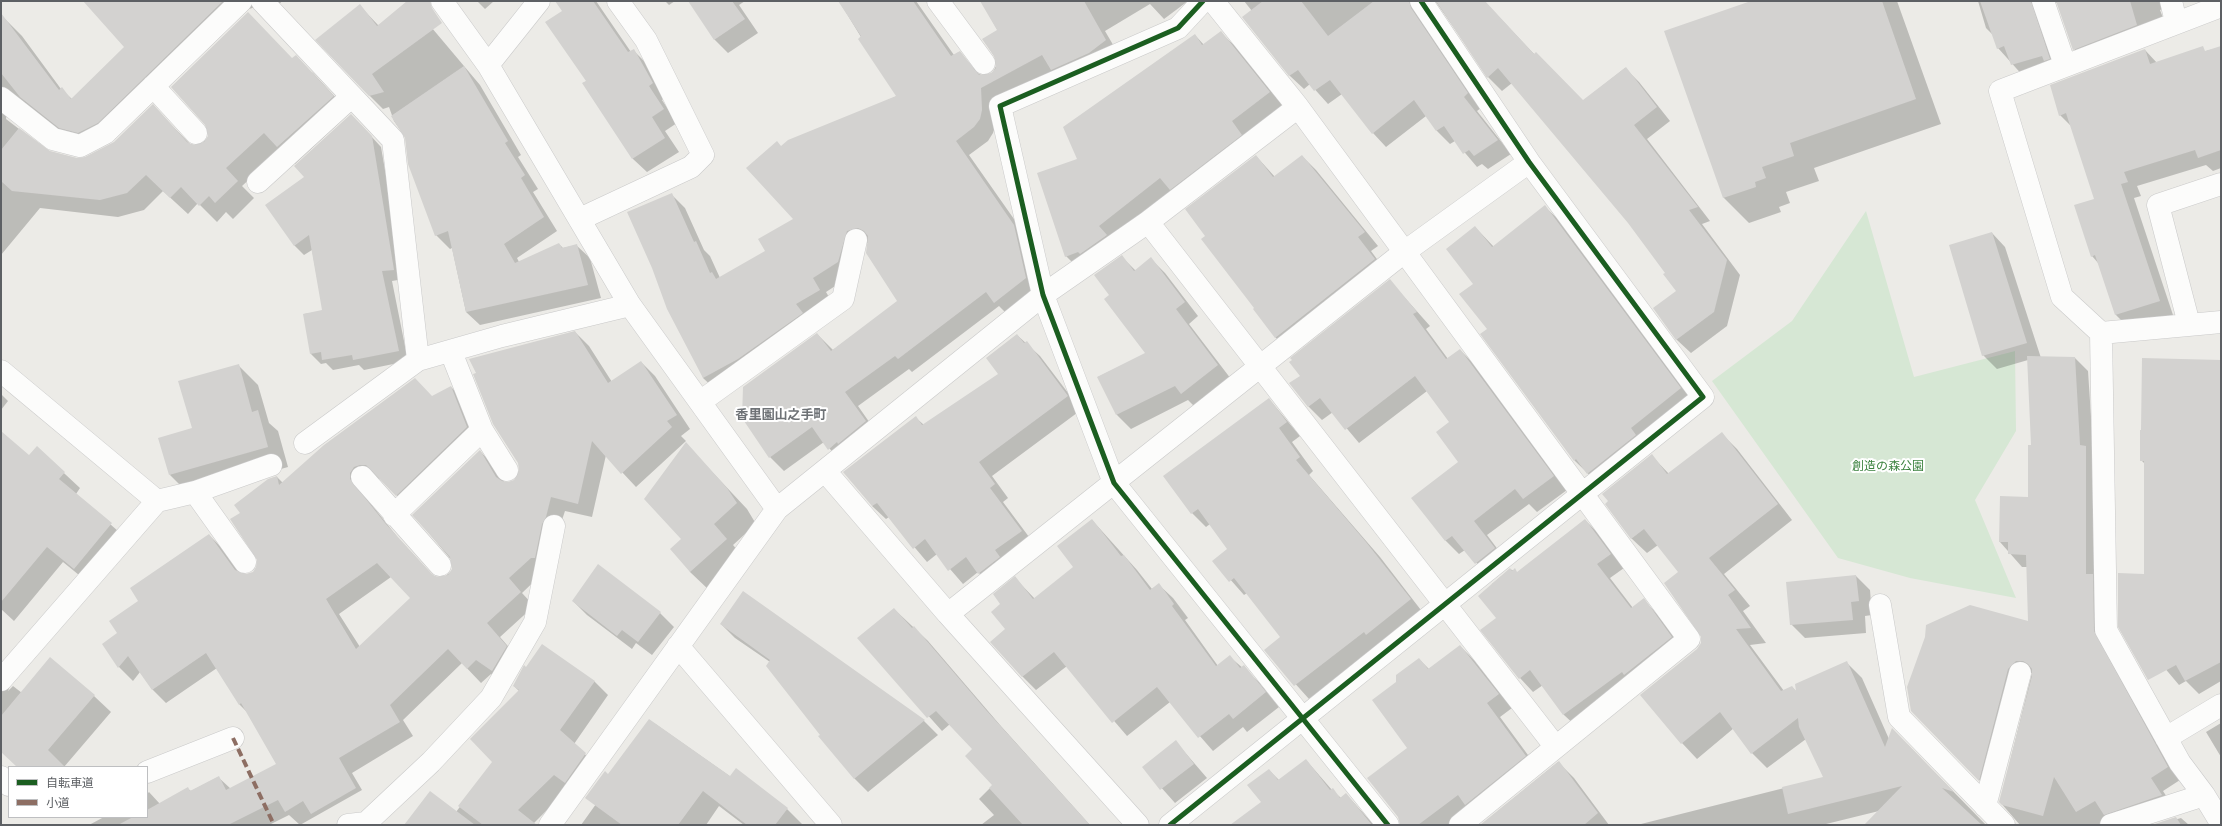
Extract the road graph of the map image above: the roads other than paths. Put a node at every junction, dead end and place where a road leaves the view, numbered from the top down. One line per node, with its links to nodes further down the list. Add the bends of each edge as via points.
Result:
1 (241, 1): 17 (street)
2 (262, 1): 18 (street)
3 (442, 1): 15 (street)
4 (539, 1): 15 (street)
5 (618, 1): 25 (street, via 646,40 703,155 691,167)
6 (938, 1): 14 (street)
7 (1203, 1): 29 (street, via 1178,28 1007,97 1000,106)
8 (1213, 1): 20 (street)
9 (1421, 1): 22 (street)
10 (2044, 1): 16 (street)
11 (2171, 1): 13 (street)
12 (2221, 6): 13 (street)
13 (2176, 22): 16 (street)
14 (984, 63)
15 (488, 65): 25 (street)
16 (2066, 66): 33 (street, via 2000,91 2062,297)
17 (153, 86): 19 (street, via 105,133 80,146 53,139); 21 (street)
18 (351, 97): 23 (street); 35 (street, via 393,140)
19 (1, 98)
20 (1298, 107): 26 (street); 28 (street)
21 (196, 132)
22 (1529, 162): 28 (street); 47 (street, via 1704,397)
23 (258, 182)
24 (2221, 184): 32 (street, via 2158,205)
25 (580, 219): 30 (street)
26 (1148, 222): 29 (street); 36 (street)
27 (856, 240): 38 (street, via 843,299)
28 (1403, 253): 36 (street); 47 (street)
29 (1043, 295): 43 (street); 45 (street)
30 (630, 305): 34 (street, via 502,336); 38 (street)
31 (2221, 322): 32 (street)
32 (2189, 324): 33 (street)
33 (2101, 333): 63 (street, via 2106,630)
34 (451, 352): 35 (street); 39 (street)
35 (418, 360): 40 (street)
36 (1261, 367): 45 (street); 54 (street)
37 (1, 371): 48 (street)
38 (700, 402): 49 (street)
39 (482, 430): 42 (street); 50 (street)
40 (305, 443)
41 (271, 465): 46 (street)
42 (507, 470)
43 (825, 471): 49 (street); 56 (street)
44 (362, 477): 50 (street)
45 (1114, 483): 56 (street); 61 (street)
46 (195, 492): 48 (street); 52 (street)
47 (1581, 495): 54 (street); 64 (street, via 1689,639)
48 (157, 501): 59 (street)
49 (777, 509): 57 (street)
50 (394, 515): 53 (street)
51 (554, 526): 68 (street, via 536,622 491,698 431,762)
52 (245, 562)
53 (440, 565)
54 (1445, 604): 61 (street); 64 (street)
55 (1880, 605): 67 (street, via 1899,717)
56 (948, 614): 72 (street)
57 (678, 646): 70 (street); 71 (street)
58 (2020, 673): 67 (street)
59 (1, 680)
60 (2221, 705): 63 (street)
61 (1302, 718): 73 (street); 74 (street)
62 (233, 738): 65 (street)
63 (2166, 738): 66 (street, via 2180,763)
64 (1555, 746): 75 (street)
65 (148, 772)
66 (2204, 795): 69 (street); 77 (street)
67 (1985, 806): 76 (street)
68 (360, 824)
69 (2221, 824)
70 (550, 825)
71 (831, 825)
72 (1138, 825)
73 (1170, 825)
74 (1388, 825)
75 (1460, 825)
76 (2004, 825)
77 (2111, 825)

